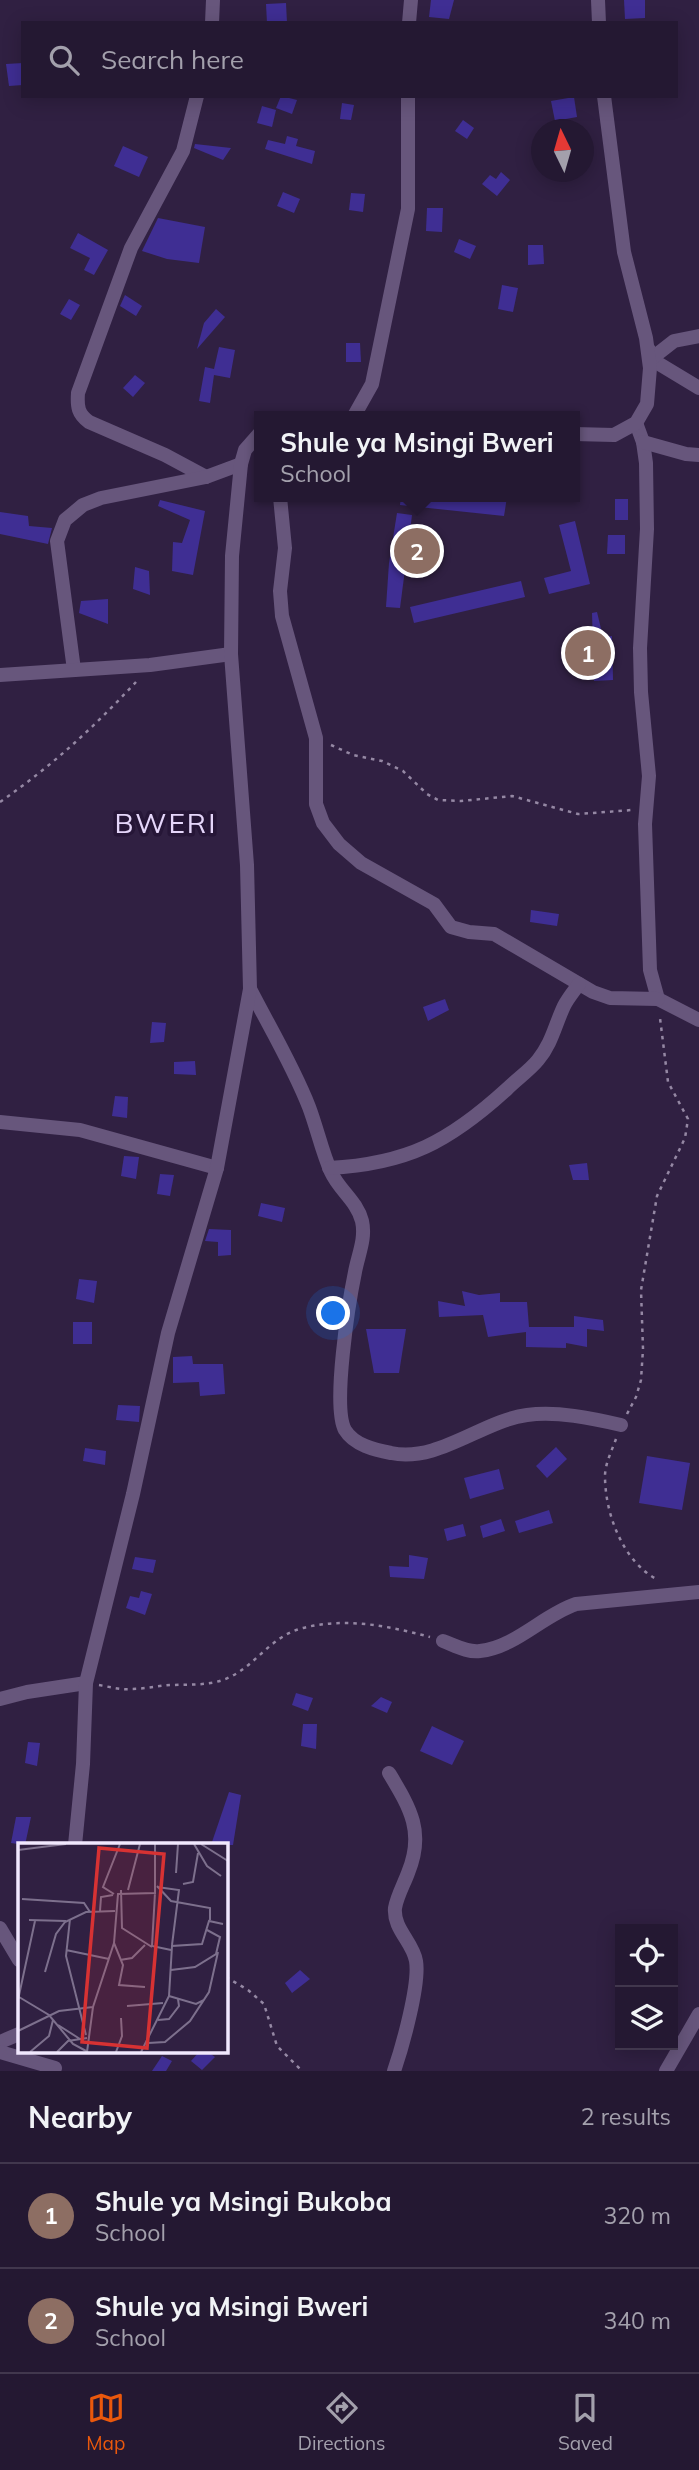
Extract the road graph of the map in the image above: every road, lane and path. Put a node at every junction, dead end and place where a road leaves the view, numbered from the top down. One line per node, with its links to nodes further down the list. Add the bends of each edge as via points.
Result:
1 (213, 0): 4 (street)
2 (411, 0): 5 (street)
3 (598, 0): 6 (street)
4 (212, 21)
5 (409, 21)
6 (599, 21)
7 (196, 98): 21 (street, via 183,151 131,248 77,404 80,416 89,422)
8 (408, 98): 14 (street, via 408,209 372,384)
9 (604, 98): 11 (street, via 624,252)
10 (699, 336): 12 (street, via 674,341)
11 (646, 338): 12 (street); 15 (street, via 650,368 647,404)
12 (651, 359): 13 (street)
13 (699, 388)
14 (357, 411)
15 (636, 423): 16 (street, via 614,435); 18 (street)
16 (580, 434)
17 (254, 440): 20 (street)
18 (643, 442): 19 (street); 29 (street, via 647,528 640,648 649,776)
19 (699, 455)
20 (241, 464): 21 (street); 23 (street, via 232,556)
21 (206, 477): 25 (street, via 102,498 83,505 65,520 57,541)
22 (280, 502): 27 (street, via 285,548 282,616)
23 (231, 654): 24 (street); 31 (street, via 247,865)
24 (150, 665): 25 (street); 28 (path, via 93,728)
25 (74, 670): 26 (street)
26 (0, 675)
27 (316, 738): 29 (path, via 403,771 438,800 512,796 578,814); 30 (street, via 316,804 339,844 361,863 434,904 451,927 494,934)
28 (0, 802)
29 (645, 809): 32 (street, via 650,970)
30 (579, 984): 32 (street, via 610,998); 36 (street, via 538,1060 455,1131 400,1158)
31 (250, 989): 35 (street); 36 (street, via 295,1072)
32 (658, 999): 33 (street); 37 (path, via 668,1082 688,1119 685,1138 657,1196 641,1290 640,1380)
33 (699, 1020)
34 (0, 1122): 35 (street, via 80,1130)
35 (217, 1168): 41 (street, via 168,1333)
36 (329, 1168): 37 (street, via 358,1208 364,1233 349,1306 340,1398 340,1417 355,1441 393,1454 413,1454 527,1415 567,1415)
37 (621, 1425): 38 (path, via 605,1473 607,1504 631,1556)
38 (661, 1582)
39 (699, 1592): 40 (street, via 576,1604 479,1652)
40 (443, 1641): 41 (path, via 404,1630 327,1624 301,1628 276,1640 233,1676 206,1685 129,1690)
41 (86, 1683): 42 (street); 44 (street)
42 (0, 1699)
43 (389, 1773): 54 (street, via 407,1804 416,1839 396,1920 413,1948 416,1984)
44 (75, 1843)
45 (0, 1928): 46 (street)
46 (18, 1958)
47 (228, 1977): 53 (path, via 264,2004 277,2046)
48 (699, 2014): 55 (street)
49 (18, 2034): 50 (street)
50 (0, 2042)
51 (0, 2052): 52 (street)
52 (55, 2069)
53 (302, 2071)
54 (394, 2071)
55 (666, 2071)

